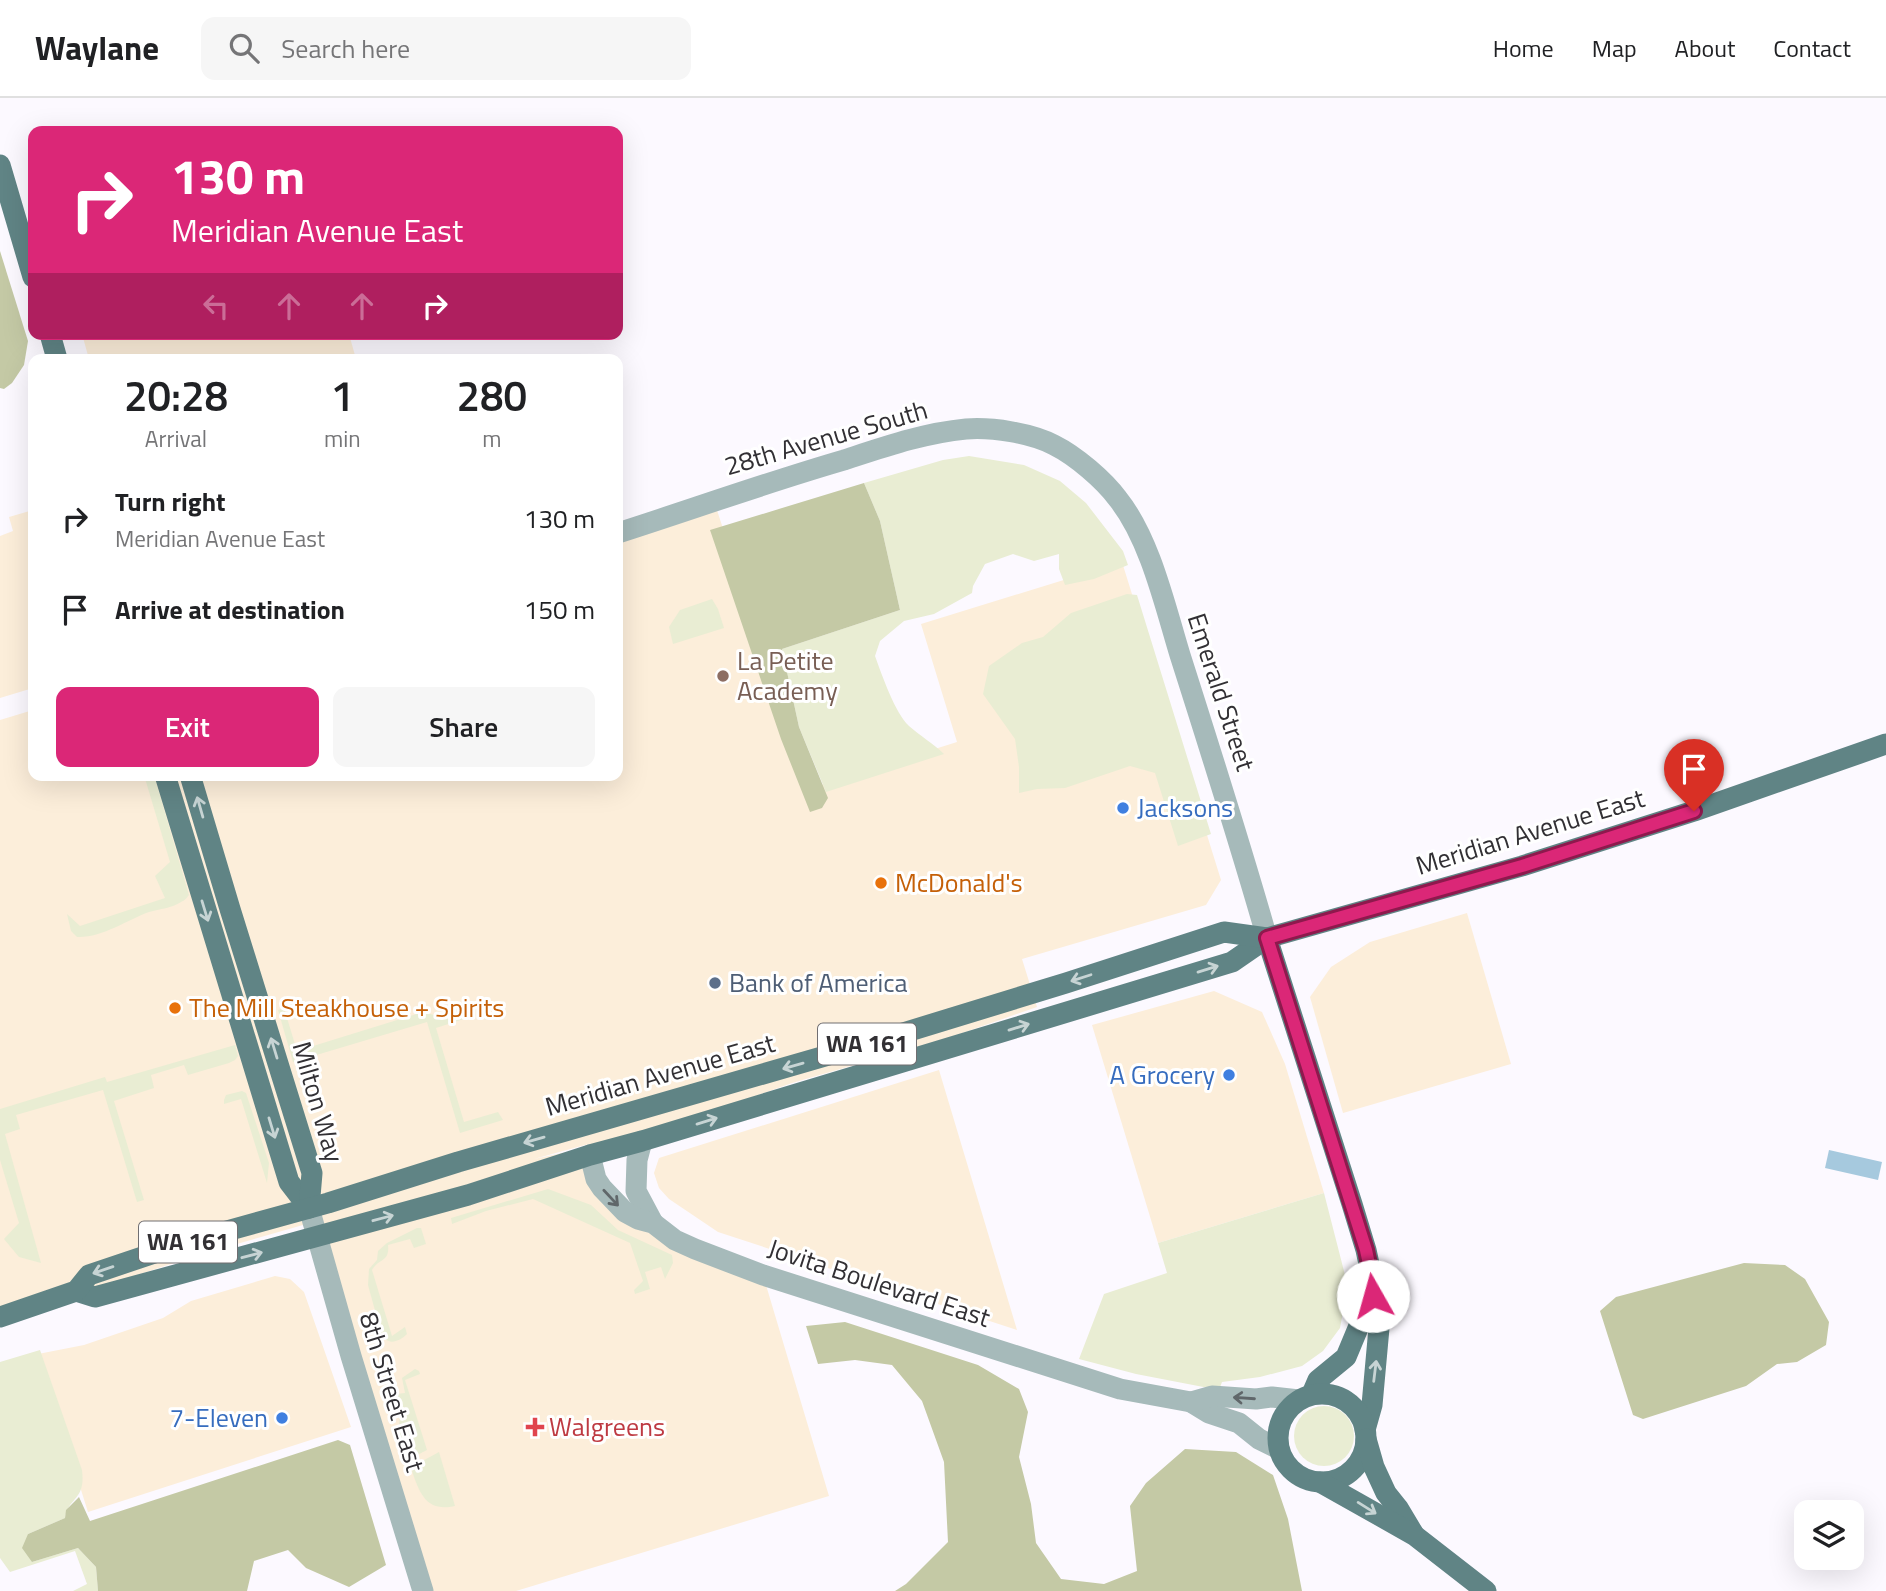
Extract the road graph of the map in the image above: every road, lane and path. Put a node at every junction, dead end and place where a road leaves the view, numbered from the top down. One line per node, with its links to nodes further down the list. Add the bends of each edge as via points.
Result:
1 (0, 165): 2 (main road)
2 (28, 260)
3 (1054, 444): 4 (street, 28th Avenue South, via 996,430 925,435); 10 (street, Emerald Street, via 1105,483 1137,528)
4 (623, 531)
5 (1886, 744): 10 (main road, Meridian Avenue East / WA 161, via 1522,866)
6 (167, 781): 8 (main road, Milton Way)
7 (193, 781): 9 (main road, Milton Way, one-way to 7)
8 (183, 837): 9 (main road, via 203,856 218,898); 15 (main road, Milton Way, one-way to 15, via 289,1182)
9 (230, 909): 15 (main road, Milton Way, one-way to 9, via 312,1173)
10 (1267, 938): 11 (main road, Meridian Avenue East / WA 161, one-way to 11, via 1224,932); 12 (main road, Meridian Avenue East / WA 161, one-way to 10, via 1232,962); 19 (main road, Emerald Street, via 1366,1250)
11 (1015, 999): 12 (main road, via 991,1019 906,1046); 15 (main road, Meridian Avenue East / WA 161, one-way to 15)
12 (886, 1067): 13 (main road, Meridian Avenue East / WA 161, one-way to 12)
13 (642, 1141): 14 (main road, Meridian Avenue East / WA 161); 16 (street, via 636,1191)
14 (590, 1155): 16 (street, Jovita Boulevard East, one-way to 16, via 596,1180 612,1199 625,1212); 17 (main road, Meridian Avenue East / WA 161, one-way to 14)
15 (309, 1208): 17 (street, 8th Street East); 18 (main road, Meridian Avenue East / WA 161, one-way to 18, via 89,1275)
16 (653, 1223): 22 (street, Jovita Boulevard East, via 676,1240 763,1275 1120,1389)
17 (317, 1237): 18 (main road, Meridian Avenue East / WA 161, one-way to 17, via 95,1297); 27 (street, 8th Street East)
18 (76, 1291): 20 (main road, Meridian Avenue East / WA 161)
19 (1376, 1311): 21 (main road, via 1361,1321 1346,1357 1318,1380); 23 (main road, Emerald Street, one-way to 19, via 1376,1367)
20 (0, 1317)
21 (1306, 1397): 22 (street, Jovita Boulevard East, one-way to 22, via 1212,1396); 23 (main road, via 1326,1394 1351,1404); 24 (main road, via 1288,1409 1281,1421)
22 (1191, 1402): 24 (street, Jovita Boulevard East, via 1239,1423)
23 (1365, 1435): 25 (main road, via 1358,1464 1348,1474); 26 (main road, via 1386,1493)
24 (1279, 1449): 25 (main road, via 1295,1472)
25 (1320, 1482): 26 (main road, one-way to 26)
26 (1414, 1535): 28 (main road)
27 (423, 1591)
28 (1486, 1591)

